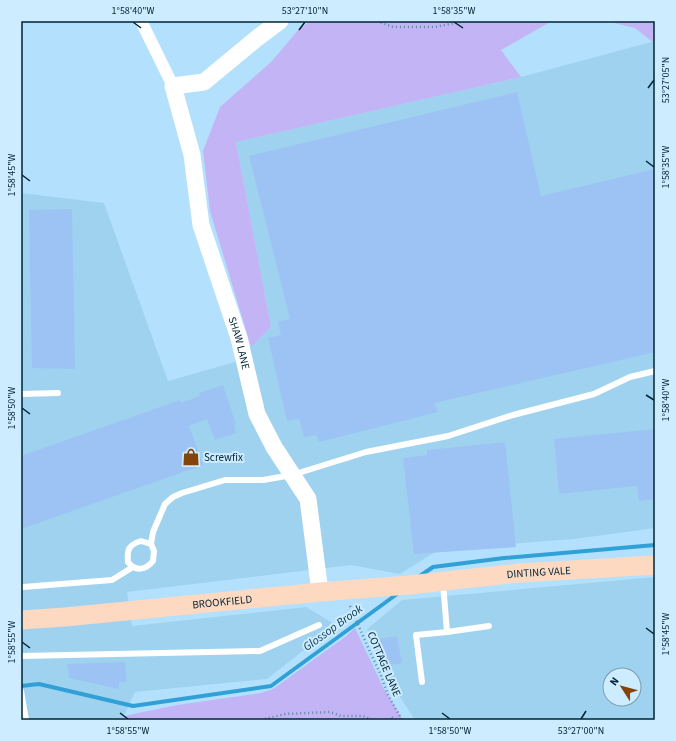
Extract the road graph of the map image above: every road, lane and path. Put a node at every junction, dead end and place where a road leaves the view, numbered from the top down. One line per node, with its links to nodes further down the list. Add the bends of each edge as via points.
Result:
1 (141, 21): 5 (street)
2 (280, 21): 5 (street, via 204,82)
3 (377, 21): 4 (path, via 393,27 435,27)
4 (466, 21)
5 (173, 86): 9 (street, SHAW LANE, via 192,155 201,225 239,338 257,414)
6 (655, 371): 9 (lane, via 630,377 594,394 513,415 448,436 366,452)
7 (58, 393): 8 (lane)
8 (21, 394)
9 (292, 475): 10 (lane, via 263,480 225,480 173,497 165,504 152,532); 16 (street, SHAW LANE, via 308,499)
10 (150, 544): 12 (lane, via 154,551 153,561 146,568); 12 (lane, via 141,540 131,546 128,562)
11 (655, 566): 13 (main road, DINTING VALE, via 519,573)
12 (133, 567): 15 (lane, via 112,580)
13 (443, 581): 14 (main road, DINTING VALE); 21 (lane)
14 (416, 584): 16 (main road, BROOKFIELD)
15 (24, 587)
16 (320, 592): 18 (main road, BROOKFIELD)
17 (354, 614): 31 (path, COTTAGE LANE, via 388,694)
18 (21, 620)
19 (319, 624): 22 (lane, via 260,651)
20 (489, 626): 21 (lane)
21 (447, 632): 23 (lane, via 416,635)
22 (21, 656)
23 (422, 682)
24 (21, 692): 25 (lane)
25 (23, 710): 26 (lane)
26 (26, 720)
27 (261, 720): 28 (path, via 285,714 330,712 341,716 363,716)
28 (373, 720)
29 (390, 720): 30 (path, via 391,717)
30 (396, 720)
31 (402, 720)

